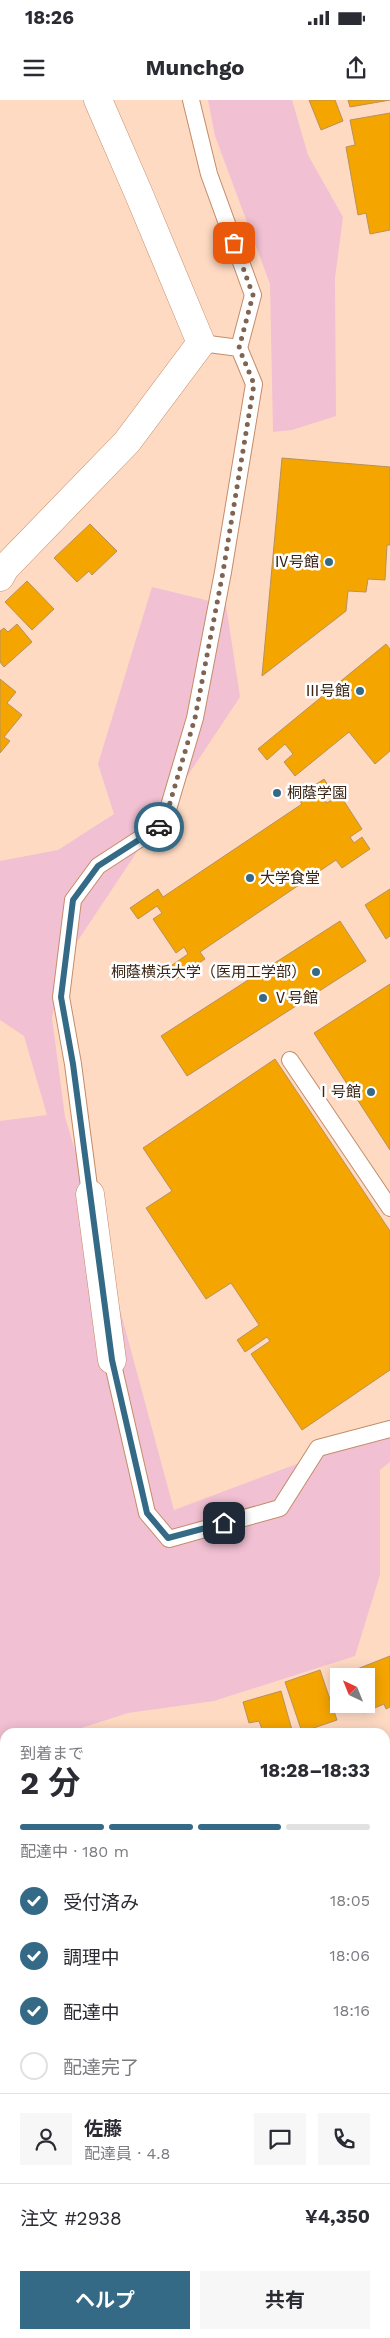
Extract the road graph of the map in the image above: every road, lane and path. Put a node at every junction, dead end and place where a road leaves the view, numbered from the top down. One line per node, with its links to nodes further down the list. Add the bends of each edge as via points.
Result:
1 (98, 100): 3 (street)
2 (191, 100): 4 (lane, via 209,174 253,295)
3 (201, 343): 4 (lane); 5 (street, via 127,442 5,568)
4 (239, 348): 7 (lane, via 254,384 195,718 164,823 98,866 73,900 61,997)
5 (0, 577)
6 (290, 1060): 8 (lane)
7 (90, 1194): 9 (street)
8 (390, 1208)
9 (112, 1360): 10 (lane, via 147,1513 168,1538 280,1508 318,1448)
10 (390, 1429)

